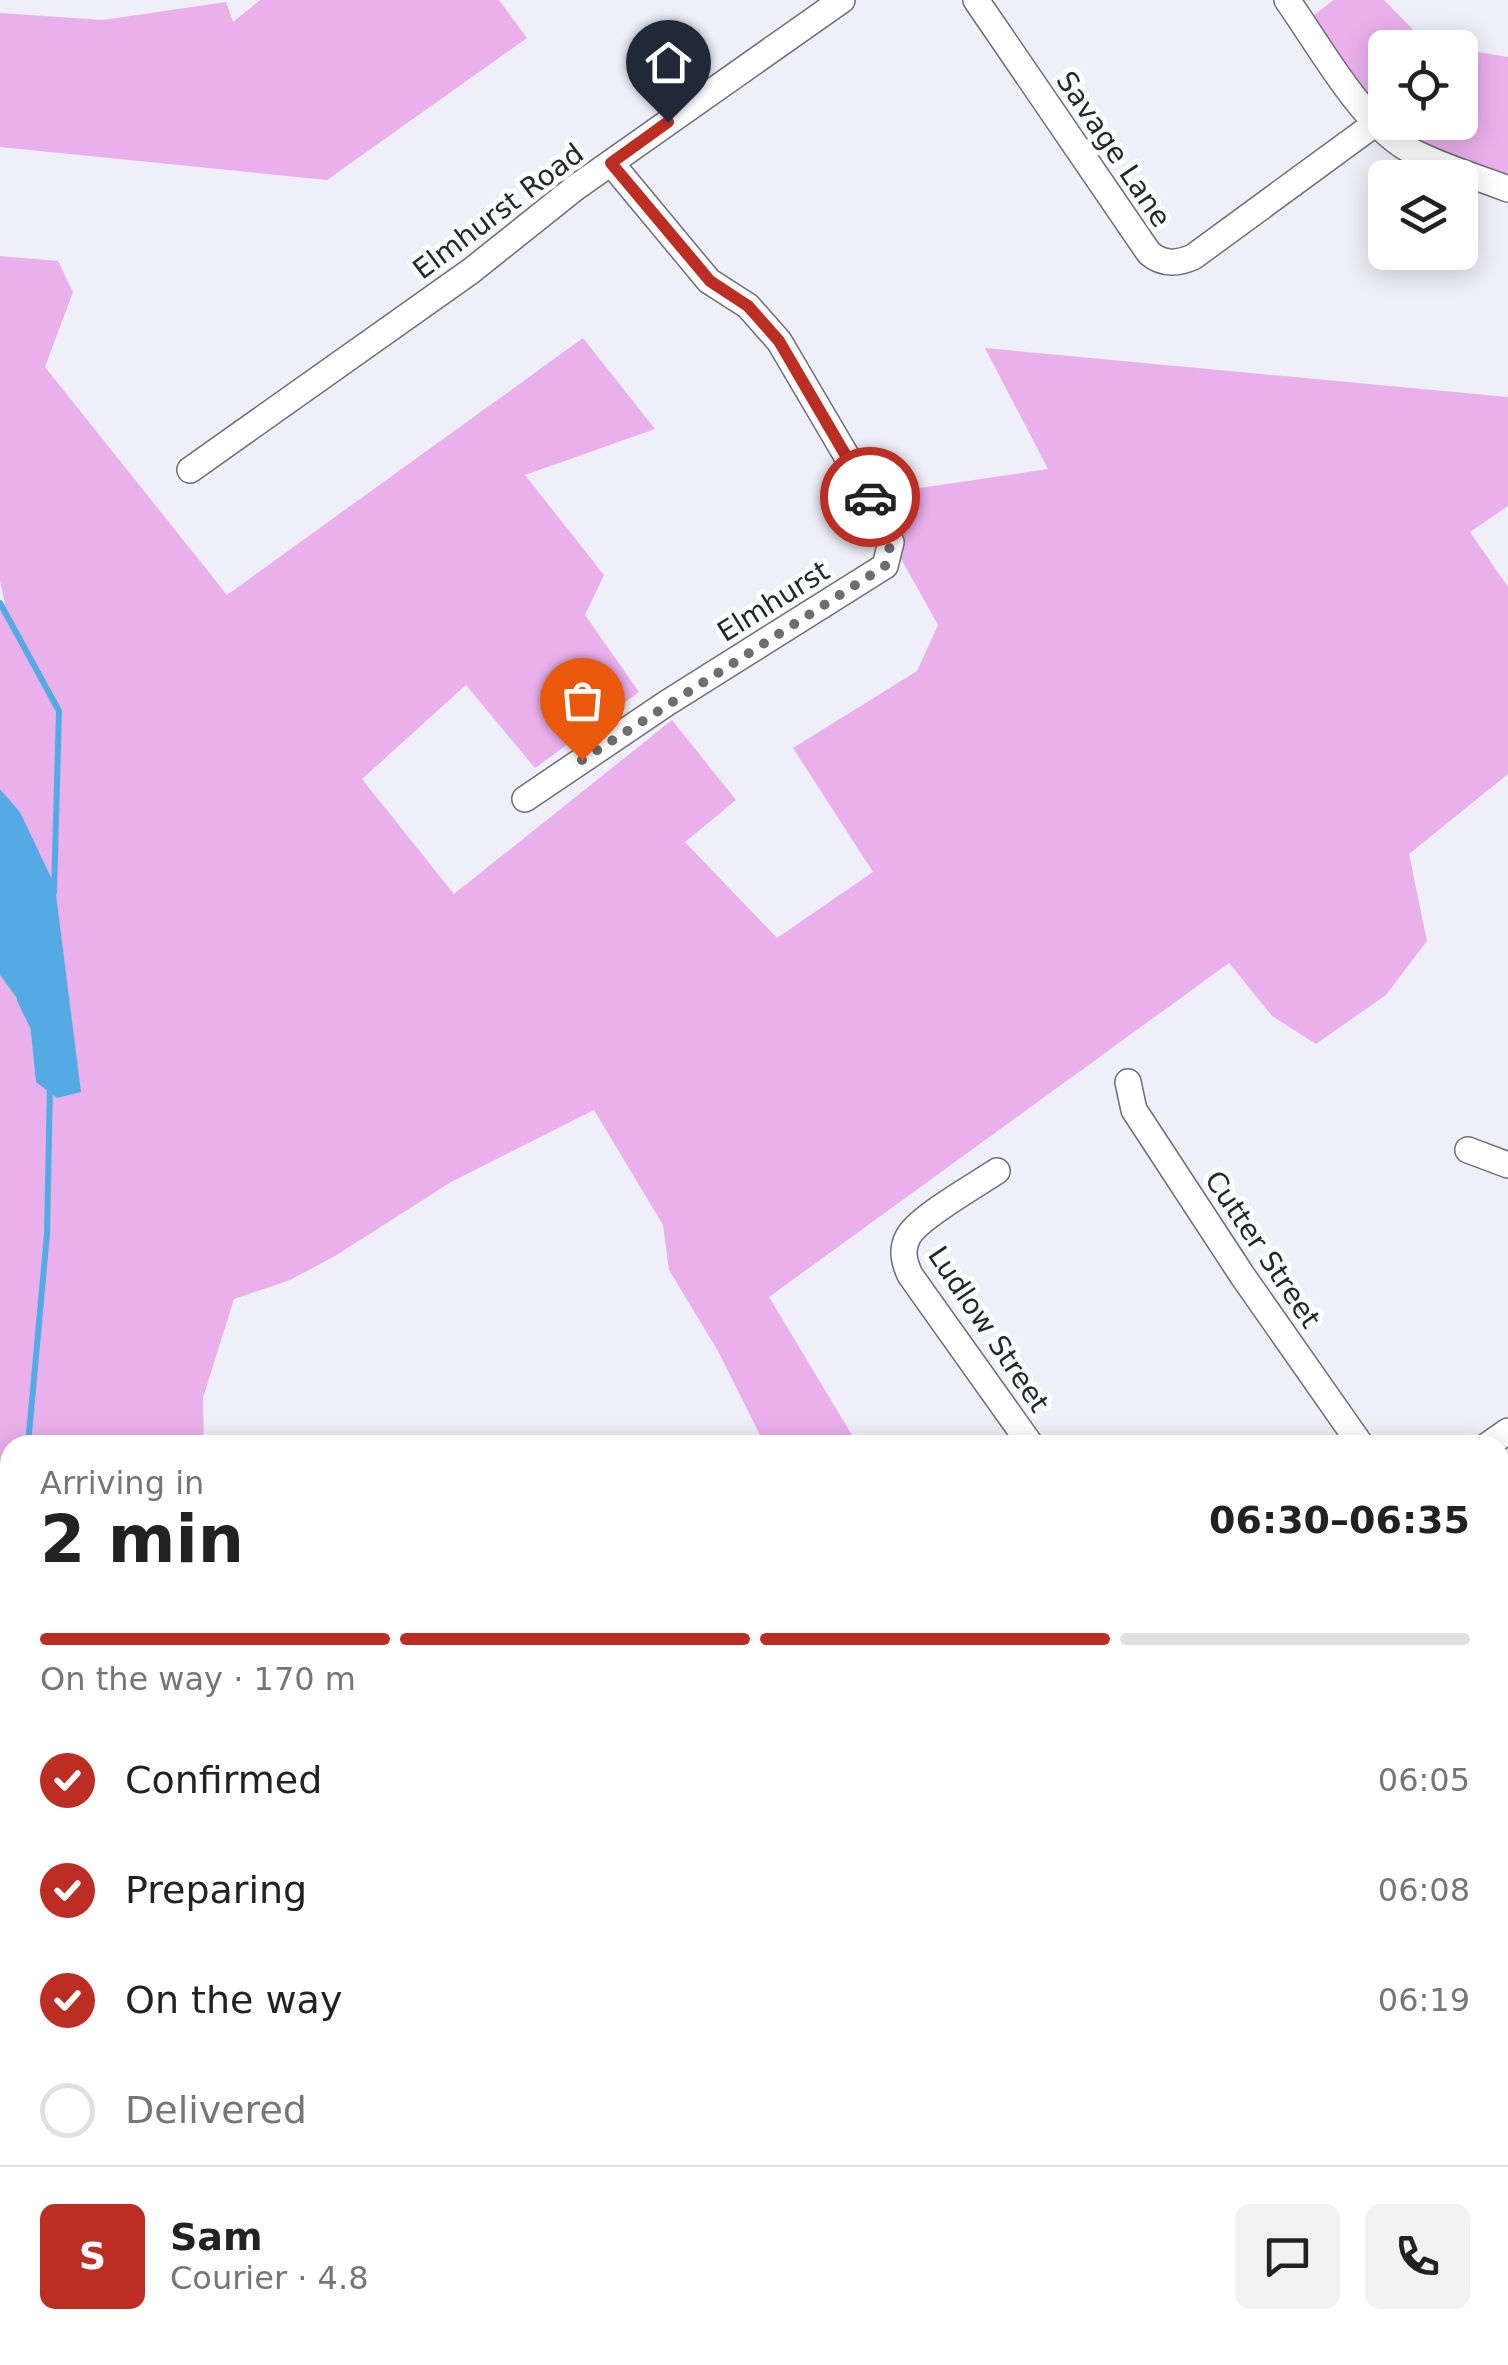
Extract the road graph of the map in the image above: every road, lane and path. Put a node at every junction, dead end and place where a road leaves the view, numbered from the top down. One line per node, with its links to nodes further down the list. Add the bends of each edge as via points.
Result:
1 (842, 0): 7 (street, Elmhurst Road)
2 (976, 0): 5 (street, Savage Lane, via 1148,253 1167,263 1194,256)
3 (1287, 0): 4 (street)
4 (1368, 112)
5 (1368, 129)
6 (1397, 140): 8 (street)
7 (611, 163): 9 (street, Elmhurst Road); 10 (street, Elmhurst, via 710,281 748,306 779,341 891,542 885,566)
8 (1508, 189)
9 (190, 470)
10 (525, 799)
11 (1128, 1082): 16 (street, Cutter Street, via 1134,1110)
12 (1468, 1150): 13 (street)
13 (1508, 1164)
14 (998, 1171): 15 (street, Ludlow Street, via 917,1225 904,1253 910,1275)
15 (1024, 1435)
16 (1354, 1435)

